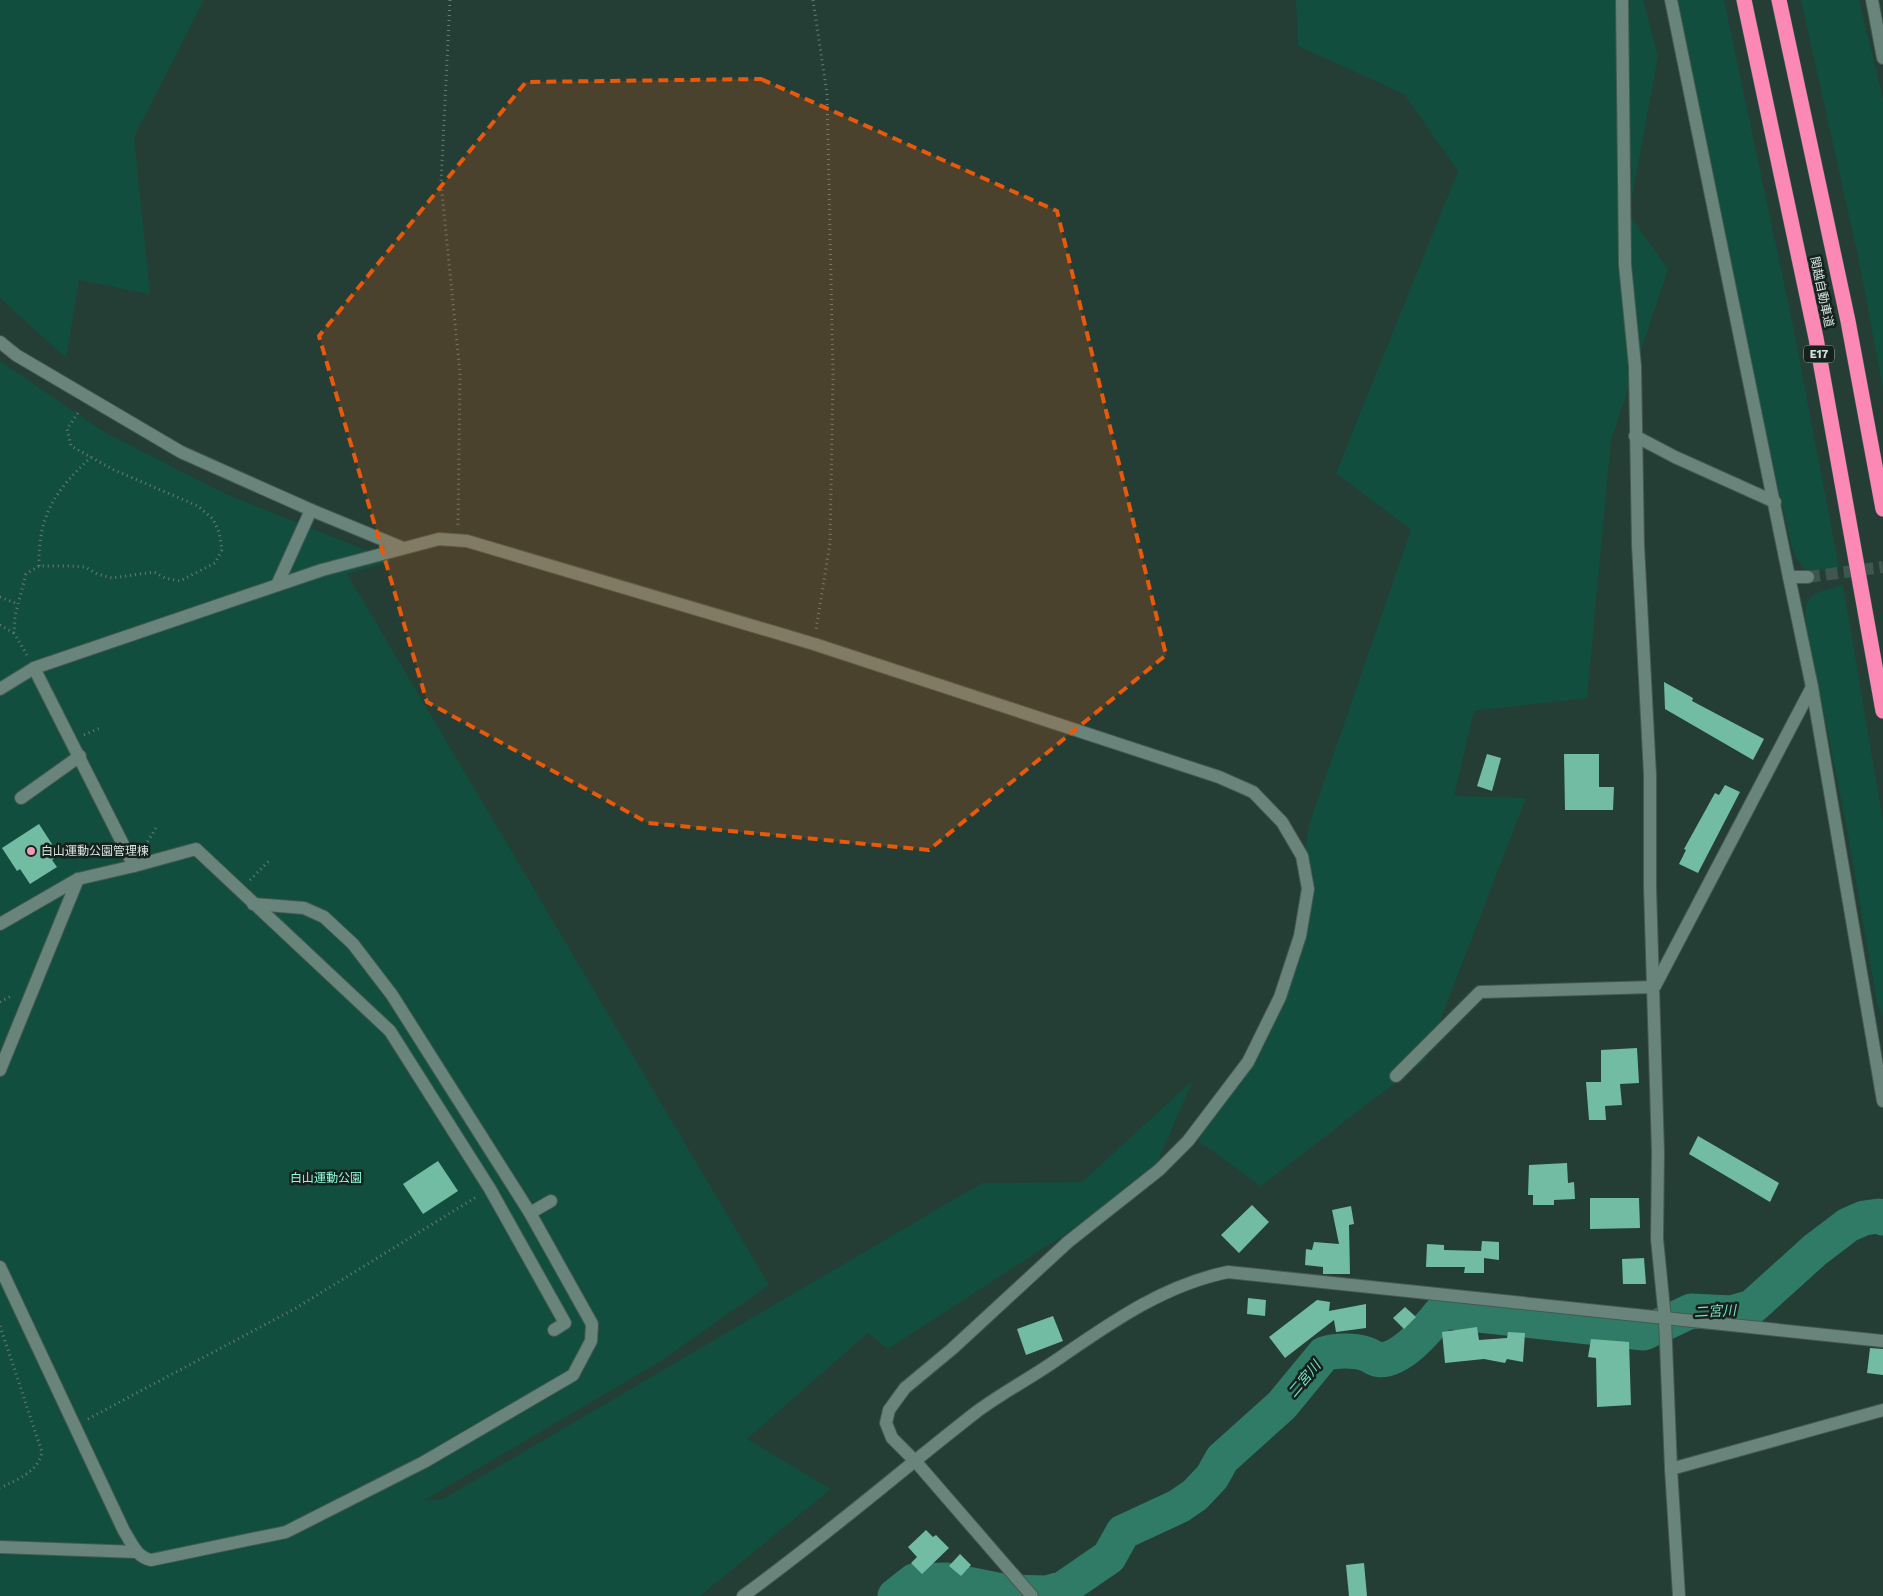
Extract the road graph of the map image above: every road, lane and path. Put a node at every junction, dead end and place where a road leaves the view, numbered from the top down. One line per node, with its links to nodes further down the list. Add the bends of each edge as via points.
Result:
1 (450, 0): 16 (path, via 441,183 460,373)
2 (813, 0): 26 (path, via 827,94 833,374 830,543)
3 (1622, 0): 11 (street, via 1625,264 1635,366)
4 (1671, 0): 13 (street)
5 (1744, 0): 30 (highway, 関越自動車道 / E17, via 1816,338)
6 (1779, 0): 14 (highway, 関越自動車道 / E17, via 1848,321)
7 (1872, 0): 8 (street)
8 (1883, 58)
9 (0, 342): 15 (street, via 16,355 181,452)
10 (74, 418): 12 (path, via 67,429 71,446)
11 (1634, 436): 13 (street); 39 (street, via 1650,775)
12 (91, 457): 18 (path, via 64,482 48,512 39,544); 18 (path, via 198,506 213,519 222,550 215,563 180,580 154,572 112,578 85,567)
13 (1775, 502): 19 (street)
14 (1883, 509)
15 (311, 510): 17 (street); 21 (street)
16 (457, 540): 17 (street, via 439,539); 26 (street, via 560,567 614,586)
17 (403, 548): 21 (street)
18 (39, 566): 23 (path, via 26,574)
19 (1789, 577): 20 (street); 28 (street)
20 (1808, 577)
21 (277, 585): 27 (street)
22 (0, 597): 23 (path)
23 (18, 604): 25 (path)
24 (0, 625): 25 (path)
25 (14, 633): 27 (path)
26 (814, 644): 54 (street, via 1086,732 1254,792 1282,822 1302,856 1308,889 1300,936 1280,997 1248,1062 1188,1141 1159,1170 1068,1242 895,1399 886,1423 892,1438)
27 (34, 668): 29 (street); 31 (street)
28 (1812, 687): 39 (street); 40 (street)
29 (0, 689)
30 (1883, 711)
31 (80, 756): 32 (street); 34 (street)
32 (21, 798)
33 (270, 860): 36 (path)
34 (134, 866): 35 (street); 36 (street, via 196,850)
35 (78, 879): 38 (street); 41 (street)
36 (238, 890): 37 (street)
37 (252, 904): 44 (street, via 390,1031); 46 (street, via 304,908 324,917 353,944 392,995)
38 (0, 924)
39 (1654, 987): 42 (street, via 1480,992); 48 (street, via 1657,1239)
40 (1878, 1042): 43 (street)
41 (0, 1070)
42 (1396, 1076)
43 (1883, 1101)
44 (490, 1189): 50 (street, via 565,1323); 53 (path, via 296,1308)
45 (551, 1201): 46 (street)
46 (530, 1213): 58 (street, via 592,1324 591,1341 573,1376 424,1462 286,1532 151,1560)
47 (0, 1267): 53 (street)
48 (1665, 1319): 51 (street); 54 (street, via 1228,1272 1202,1277 1167,1290 1137,1308 977,1412); 55 (street)
49 (0, 1326): 56 (path, via 42,1452 39,1463 29,1473)
50 (554, 1330)
51 (1883, 1341)
52 (1883, 1410): 55 (street)
53 (75, 1426): 58 (street)
54 (916, 1462): 59 (street); 60 (street)
55 (1671, 1469): 61 (street)
56 (0, 1488)
57 (0, 1547): 58 (street)
58 (137, 1552)
59 (743, 1596)
60 (1032, 1596)
61 (1679, 1596)

